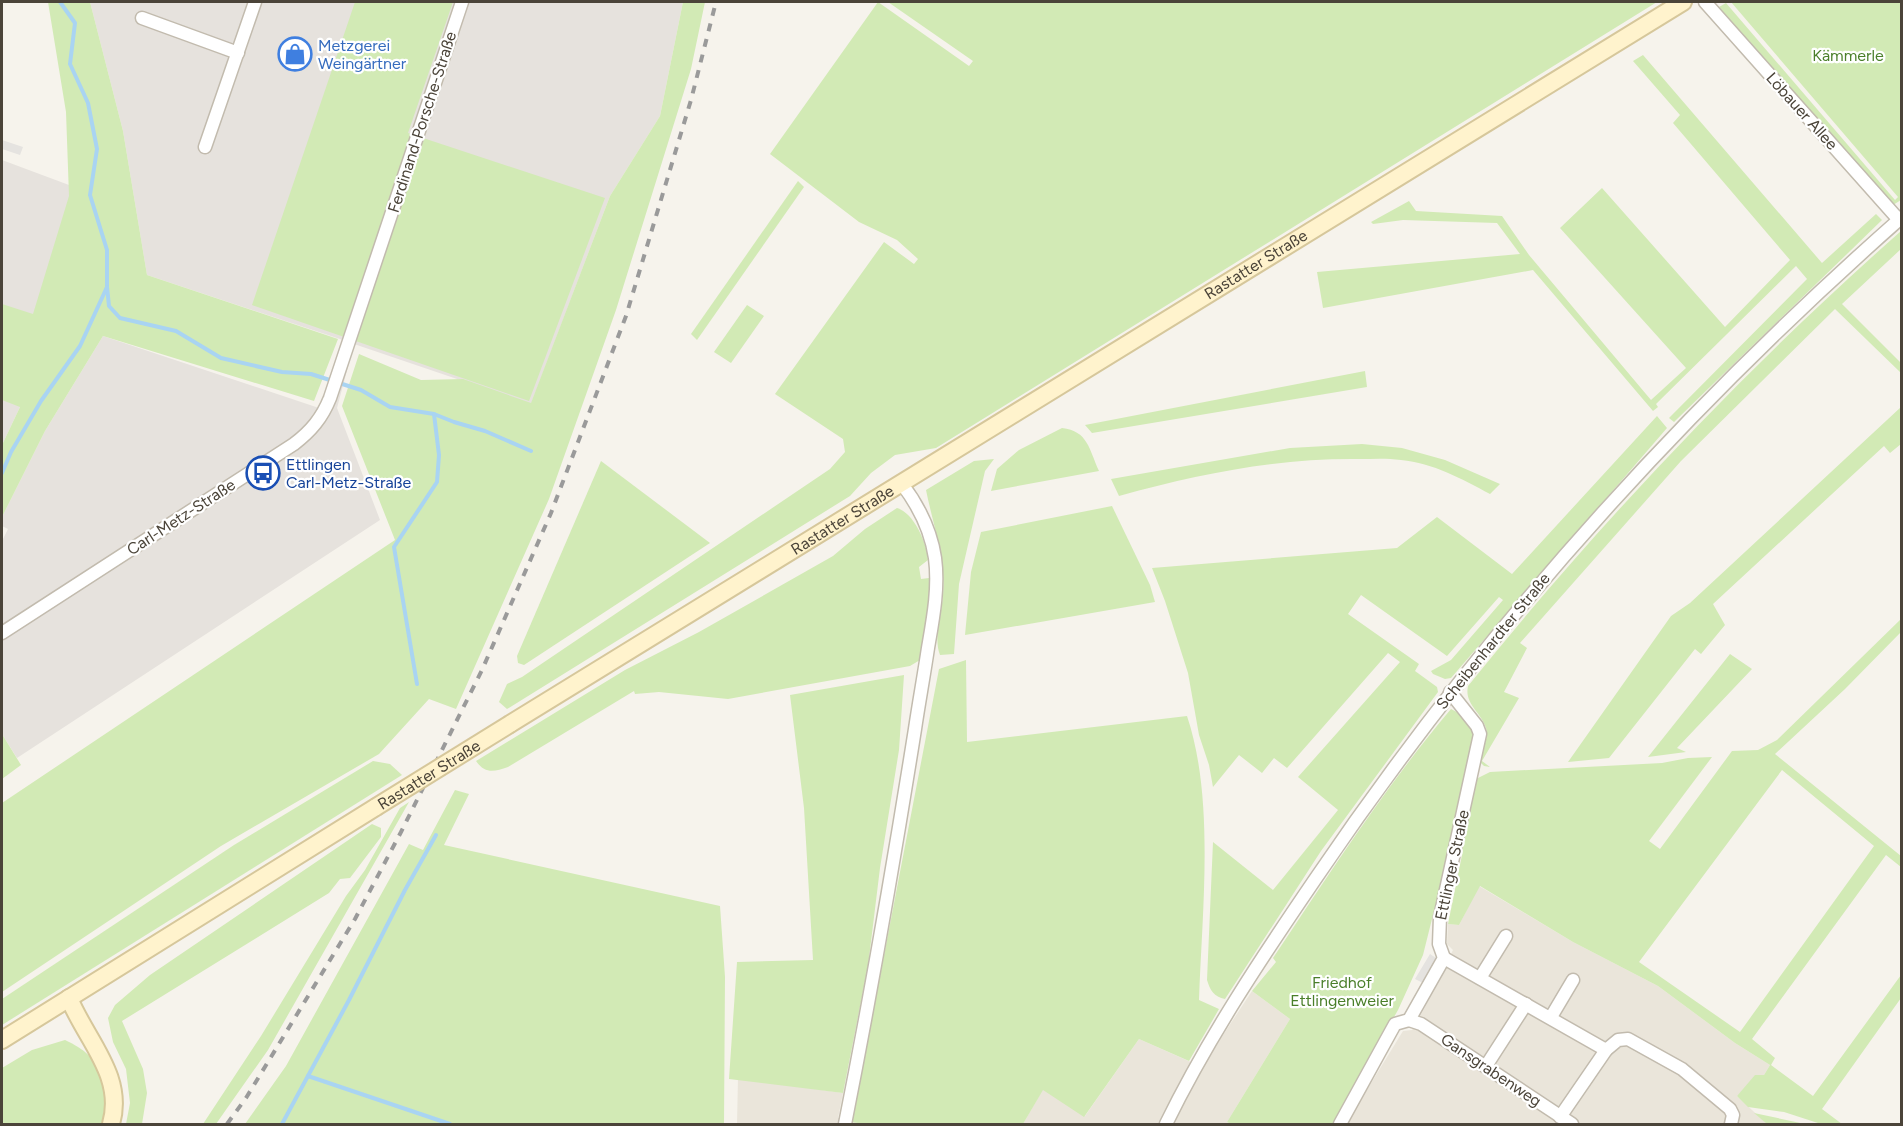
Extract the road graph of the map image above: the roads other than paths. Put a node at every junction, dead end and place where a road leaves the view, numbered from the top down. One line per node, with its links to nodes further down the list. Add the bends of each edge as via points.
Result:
1 (255, 2): 6 (street)
2 (462, 2): 9 (street, Ferdinand-Porsche-Straße)
3 (1683, 2): 10 (main road, Rastatter Straße)
4 (1705, 2): 8 (street, Löbauer Allee)
5 (142, 18): 6 (street)
6 (238, 54): 7 (street)
7 (205, 147)
8 (1900, 218): 12 (street, Scheibenhardter Straße, via 1820,290 1675,433 1560,559)
9 (383, 242): 11 (street, Carl-Metz-Straße, via 332,392 321,418 306,435)
10 (902, 484): 17 (main road, Rastatter Straße, bridge); 27 (street, via 931,539 937,585 910,763)
11 (2, 633)
12 (1450, 692): 14 (street, Ettlinger Straße, via 1480,734 1440,917 1439,944); 28 (street, Scheibenhardter Straße, via 1352,824 1273,941 1191,1073)
13 (1506, 936): 15 (street)
14 (1444, 958): 15 (street); 20 (street)
15 (1480, 978): 18 (street)
16 (1573, 980): 19 (street)
17 (69, 998): 21 (main road, Rastatter Straße); 26 (main road, via 112,1082 115,1107)
18 (1526, 1004): 19 (street); 23 (street)
19 (1551, 1017): 22 (street)
20 (1408, 1020): 23 (street, Gansgrabenweg, via 1421,1024); 29 (street, via 1395,1024)
21 (2, 1040)
22 (1606, 1050): 24 (street); 25 (street, via 1618,1040 1628,1039 1682,1069 1723,1103)
23 (1486, 1066): 24 (street, Gansgrabenweg)
24 (1560, 1117): 30 (street, Gansgrabenweg)
25 (1732, 1120)
26 (111, 1125)
27 (845, 1125)
28 (1166, 1125)
29 (1340, 1125)
30 (1572, 1125)

